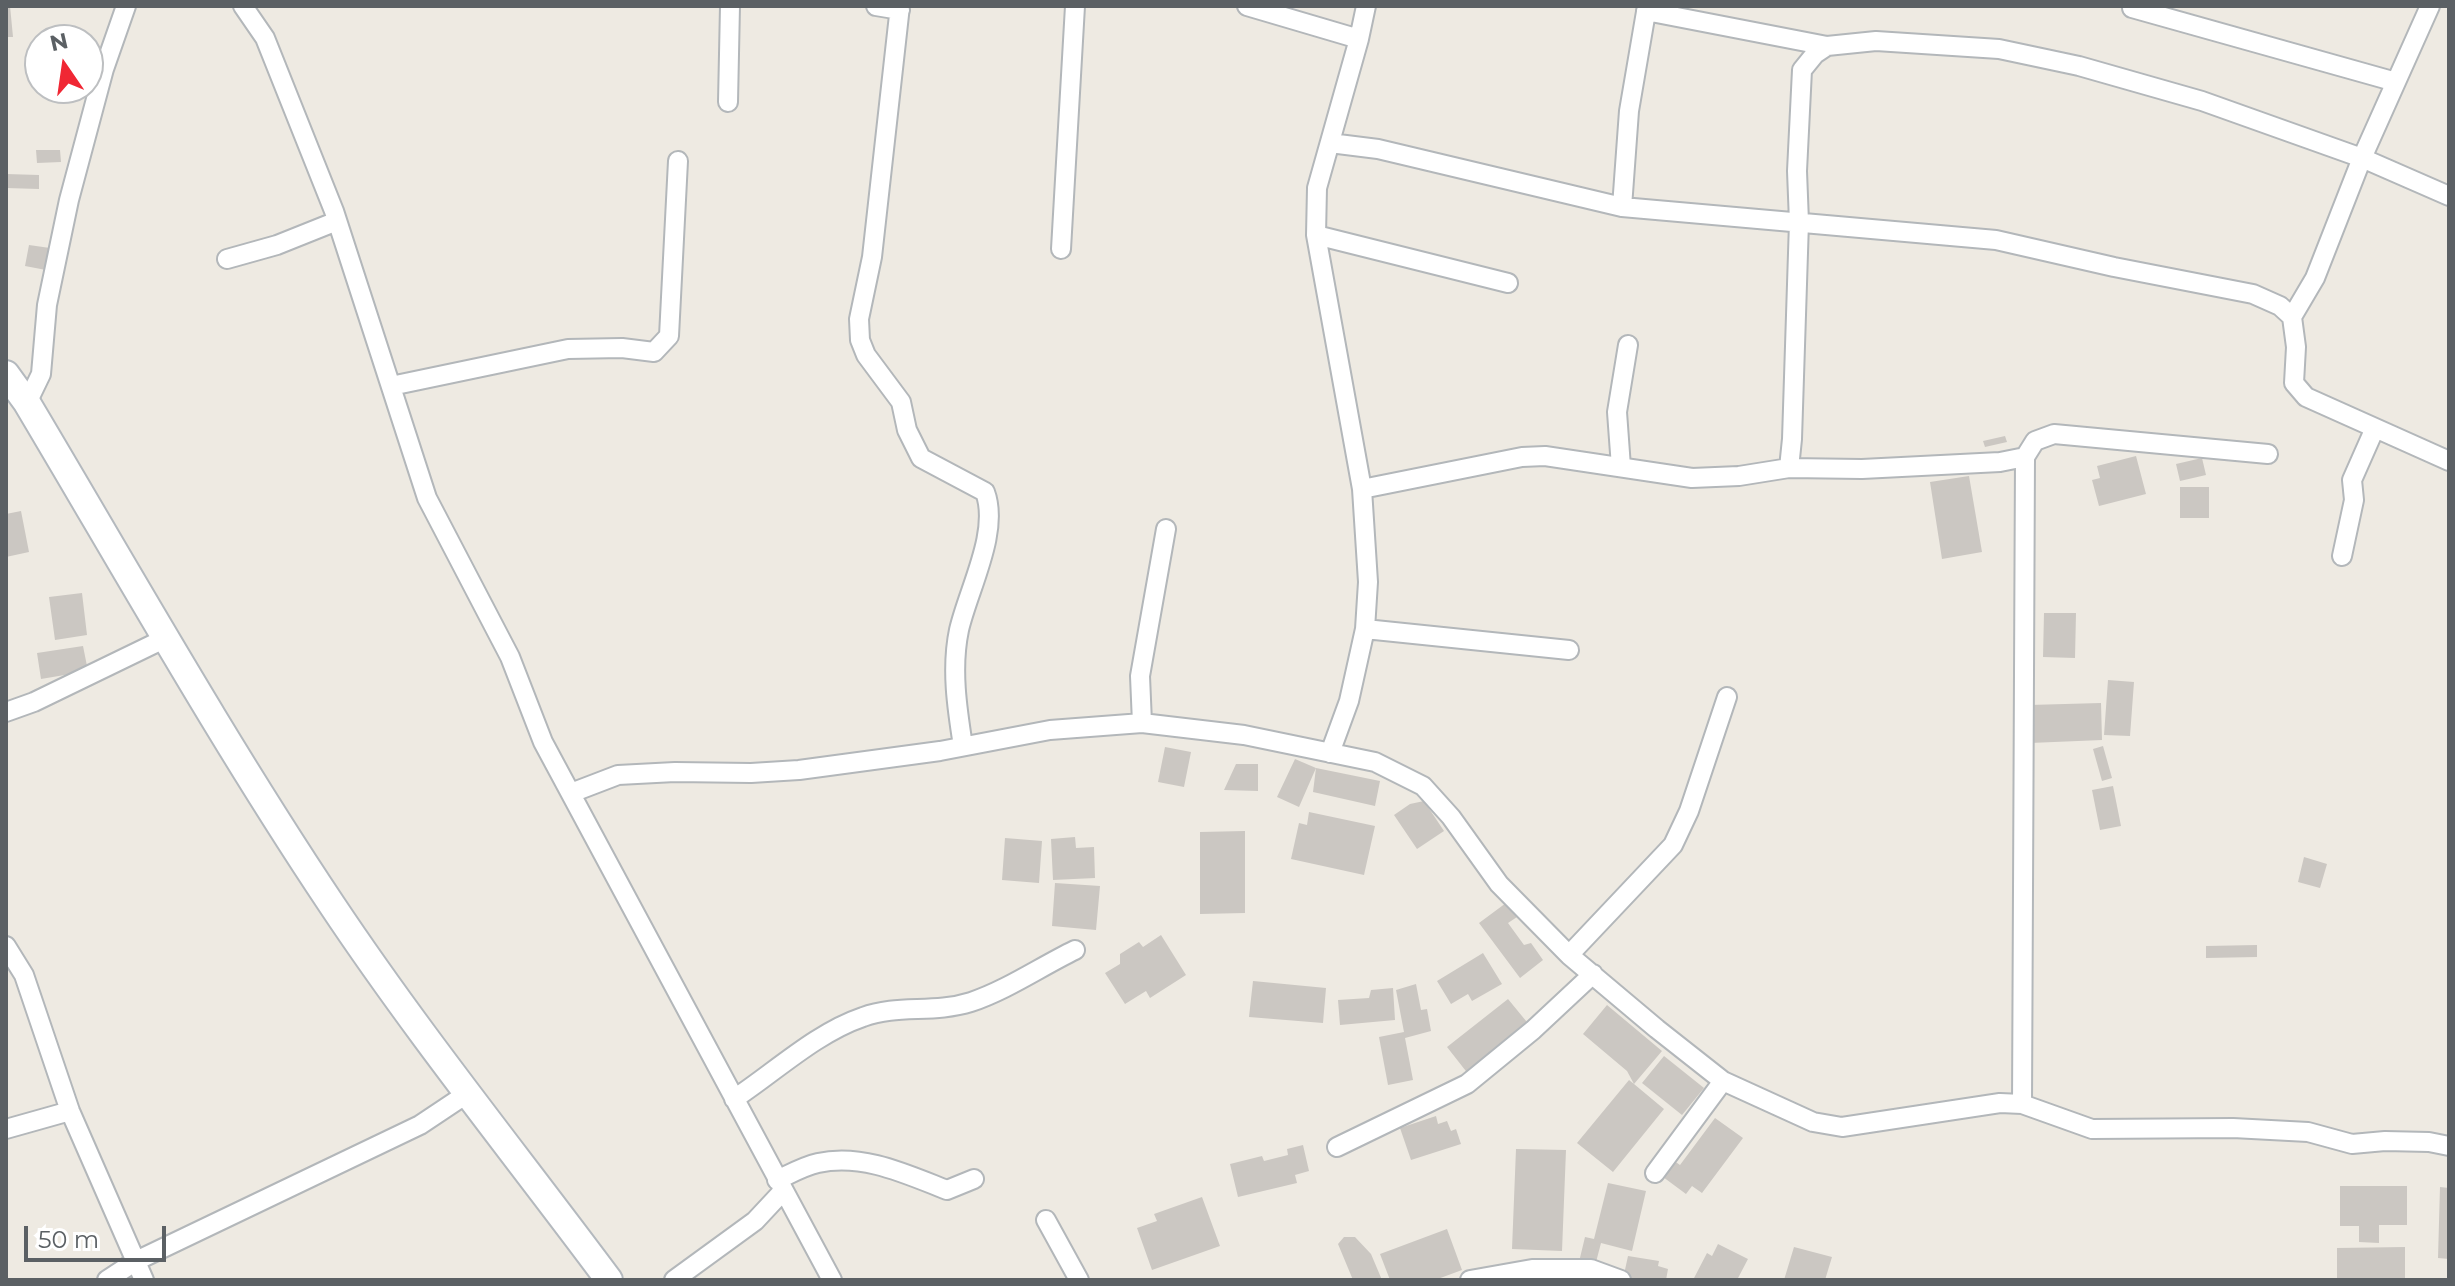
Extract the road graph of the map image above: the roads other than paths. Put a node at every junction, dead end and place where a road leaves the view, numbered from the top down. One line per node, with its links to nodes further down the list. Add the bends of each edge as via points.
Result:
1 (126, 6): 31 (street, via 69,200 47,305 41,374)
2 (243, 6): 21 (street, via 265,38)
3 (730, 6): 15 (street)
4 (876, 6): 9 (street)
5 (1075, 6): 24 (street)
6 (1247, 6): 12 (street)
7 (1366, 6): 12 (street)
8 (2430, 6): 14 (street)
9 (900, 8): 47 (street, via 860,340 901,402 921,458 985,492 989,503 988,533 959,632 955,690)
10 (1646, 8): 13 (street); 20 (street, via 1629,111)
11 (2132, 8): 14 (street)
12 (1359, 39): 16 (street)
13 (1827, 46): 17 (street, via 1876,41 1999,49 2164,89); 22 (street, via 1802,70)
14 (2396, 82): 17 (street)
15 (728, 102)
16 (1330, 143): 20 (street, via 1378,149); 23 (street, via 1317,188)
17 (2362, 158): 19 (street); 27 (street, via 2315,278)
18 (678, 161): 30 (street, via 669,336 654,352 568,349)
19 (2449, 196)
20 (1622, 207): 22 (street)
21 (337, 221): 25 (street); 30 (street)
22 (1799, 222): 27 (street, via 1996,240 2253,294); 37 (street)
23 (1316, 235): 26 (street); 38 (street)
24 (1061, 249)
25 (227, 259)
26 (1508, 283)
27 (2292, 317): 32 (street, via 2294,383 2306,397)
28 (1628, 345): 36 (street, via 1617,412)
29 (6, 374): 31 (main road)
30 (391, 386): 49 (street, via 427,498 510,657 543,742)
31 (27, 403): 42 (main road)
32 (2375, 428): 35 (street); 40 (street, via 2352,480 2354,500)
33 (2268, 454): 34 (street, via 2054,434 2035,441)
34 (2025, 457): 37 (street, via 1862,469); 57 (street)
35 (2449, 461)
36 (1621, 467): 37 (street, via 1692,478); 38 (street, via 1522,457)
37 (1789, 468)
38 (1362, 489): 41 (street, via 1368,582)
39 (1166, 529): 46 (street, via 1140,676)
40 (2342, 556)
41 (1365, 629): 43 (street); 48 (street, via 1349,701)
42 (166, 638): 45 (street); 55 (main road, via 324,894)
43 (1569, 650)
44 (1727, 697): 52 (street, via 1673,845)
45 (6, 712)
46 (1142, 723): 47 (street, via 1050,730); 48 (street, via 1244,735)
47 (963, 746): 49 (street, via 799,770 618,775)
48 (1330, 753): 52 (street, via 1375,762 1423,786 1499,884)
49 (571, 793): 56 (street)
50 (6, 946): 58 (street, via 24,975)
51 (1075, 950): 56 (street, via 970,1002 861,1017)
52 (1569, 955): 53 (street)
53 (1593, 974): 54 (street); 61 (street, via 1467,1084)
54 (1723, 1081): 57 (street, via 1813,1122 1842,1127); 62 (street)
55 (468, 1093): 66 (street, via 420,1125); 69 (main road)
56 (734, 1099): 64 (street)
57 (2022, 1104): 60 (street, via 2092,1129 2233,1128 2308,1132 2352,1144)
58 (70, 1111): 59 (street); 66 (street)
59 (6, 1129)
60 (2449, 1146)
61 (1337, 1147)
62 (1655, 1173)
63 (974, 1179): 64 (street, via 947,1190 854,1160 818,1163)
64 (780, 1186): 70 (street, via 755,1221); 71 (street)
65 (1046, 1220): 72 (street)
66 (136, 1261): 67 (street); 68 (street)
67 (107, 1280)
68 (144, 1280)
69 (609, 1280)
70 (674, 1280)
71 (832, 1280)
72 (1079, 1280)
73 (1470, 1280): 74 (street, via 1532,1269 1591,1269)
74 (1621, 1280)

